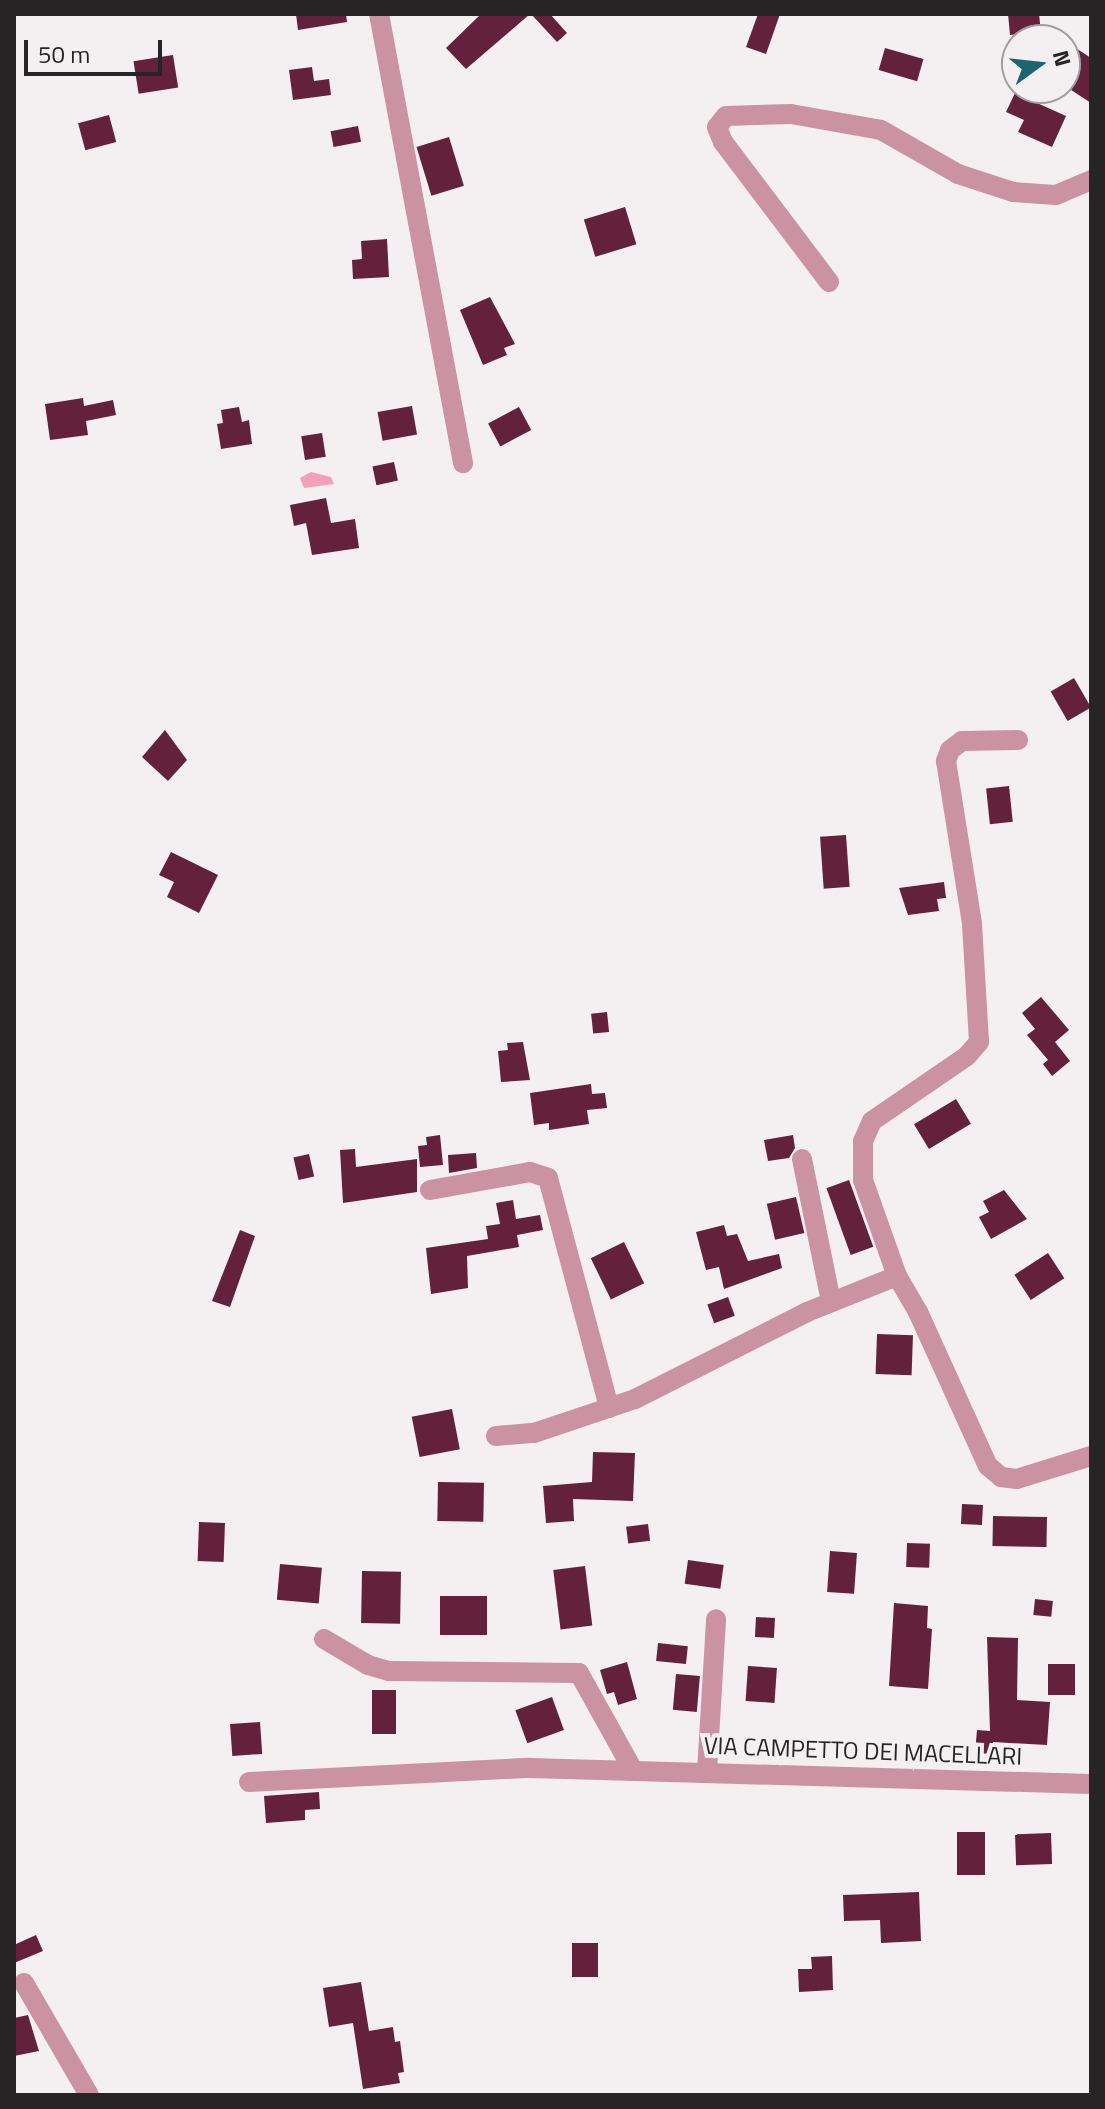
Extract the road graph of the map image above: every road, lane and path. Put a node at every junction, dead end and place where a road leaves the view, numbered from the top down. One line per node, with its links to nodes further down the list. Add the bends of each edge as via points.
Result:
1 (379, 14): 4 (street)
2 (1091, 180): 3 (street, via 1056,195 1013,192 958,174 873,128 791,114 726,116 717,127 723,142)
3 (829, 282)
4 (463, 463)
5 (1018, 740): 8 (street, via 965,740 947,757 971,913 982,1031 971,1054 880,1114 864,1136 866,1194)
6 (802, 1159): 9 (street)
7 (430, 1190): 10 (street, via 530,1172 548,1178)
8 (897, 1276): 9 (street); 12 (street, via 994,1472 1006,1479 1023,1478)
9 (831, 1302): 10 (street)
10 (609, 1408): 11 (street, via 534,1433)
11 (496, 1436)
12 (1091, 1456)
13 (716, 1619): 16 (street)
14 (324, 1639): 15 (street, via 389,1671 579,1673)
15 (633, 1770): 16 (street, VIA CAMPETTO DEI MACELLARI); 17 (street, VIA CAMPETTO DEI MACELLARI, via 494,1768)
16 (707, 1772): 18 (street, VIA CAMPETTO DEI MACELLARI)
17 (249, 1782)
18 (1091, 1784)
19 (24, 1983): 20 (street)
20 (89, 2095)

